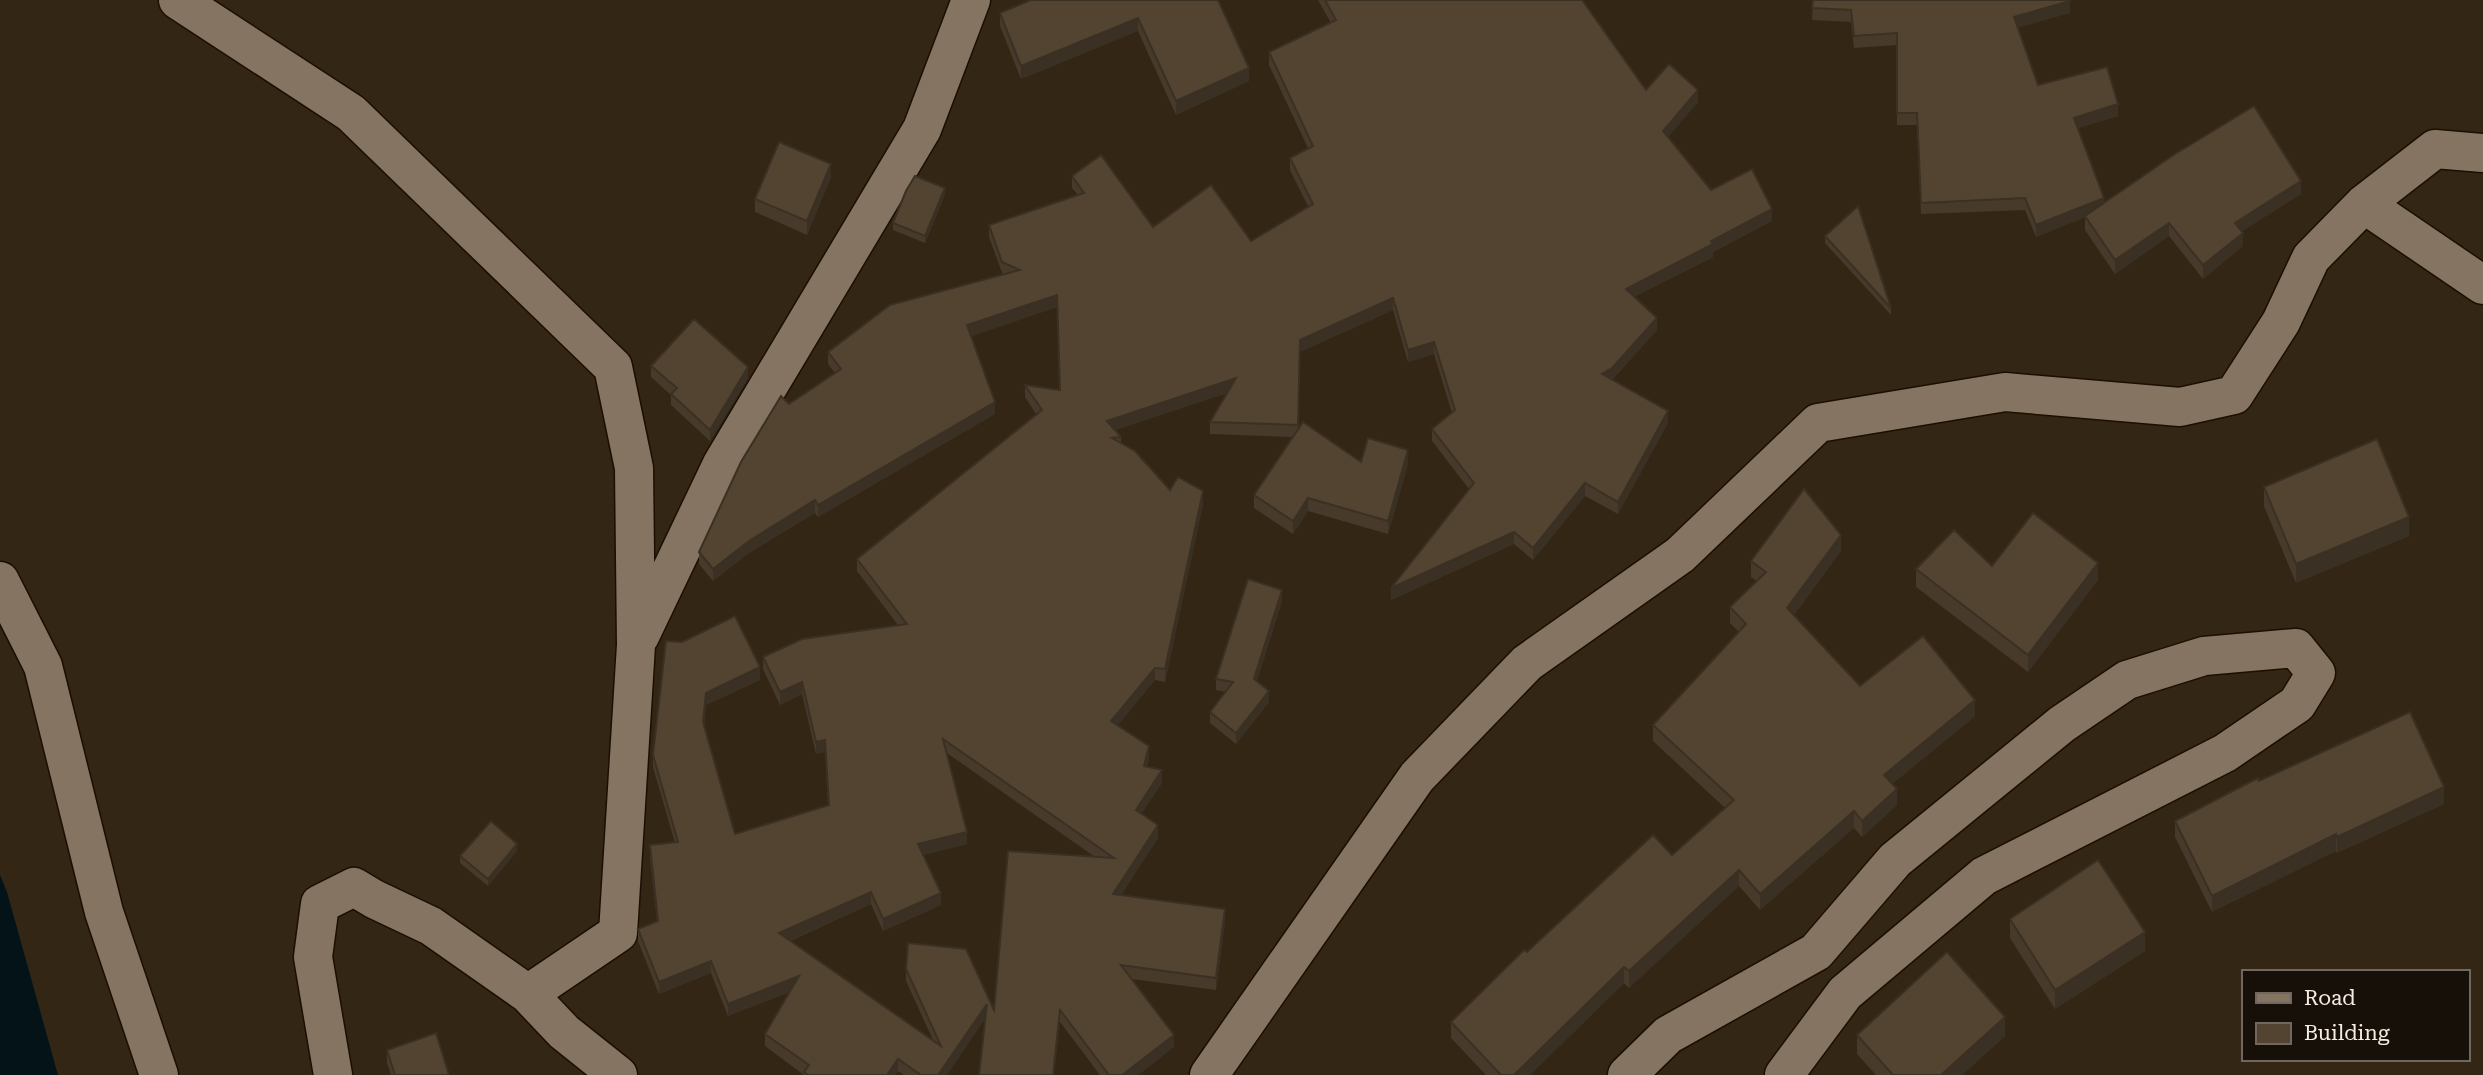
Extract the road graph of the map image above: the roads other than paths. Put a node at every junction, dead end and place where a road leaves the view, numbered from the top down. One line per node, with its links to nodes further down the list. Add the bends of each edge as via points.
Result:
1 (178, 0): 7 (street, via 351,113 613,366 635,468)
2 (971, 0): 7 (street, via 922,129 722,464)
3 (2483, 153): 4 (street, via 2435,149)
4 (2364, 204): 5 (street); 14 (street, via 2311,258 2281,322 2234,395 2180,407 2006,392 1818,423 1680,555 1527,663 1417,777)
5 (2483, 285)
6 (0, 581): 11 (street, via 43,666 104,912)
7 (636, 645): 10 (street, via 618,933)
8 (1816, 952): 9 (street); 9 (street, via 1895,860 2062,724 2127,680 2204,656 2296,648 2316,673 2297,704 2225,753 1984,876); 15 (street, via 1668,1035)
9 (1845, 993): 16 (street)
10 (528, 994): 12 (street, via 431,926 354,887 320,904 313,957); 13 (street, via 564,1032)
11 (159, 1075)
12 (333, 1075)
13 (618, 1075)
14 (1209, 1075)
15 (1627, 1075)
16 (1784, 1075)

